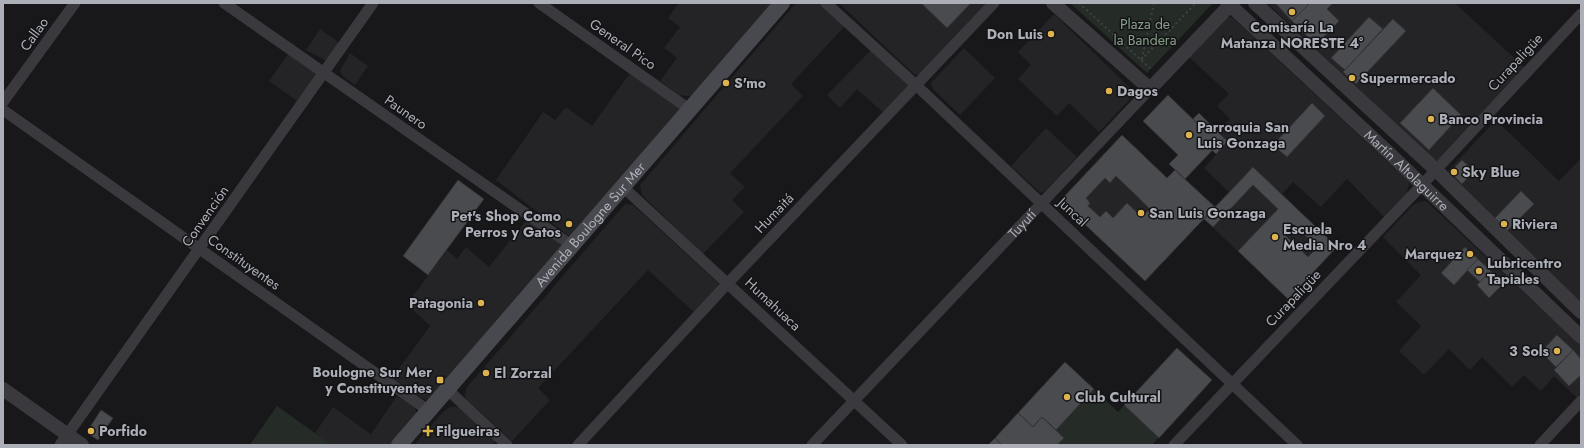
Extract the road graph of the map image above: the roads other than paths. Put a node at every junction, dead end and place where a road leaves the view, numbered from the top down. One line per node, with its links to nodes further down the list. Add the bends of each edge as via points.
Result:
1 (75, 3): 15 (street, Callao)
2 (224, 3): 12 (street, Paunero)
3 (373, 3): 12 (street, Convención)
4 (539, 3): 16 (street, General Pico)
5 (782, 3): 16 (main road, Avenida Boulogne Sur Mer)
6 (826, 3): 13 (street, Juncal)
7 (994, 3): 13 (street, Humaitá)
8 (1053, 3): 14 (street)
9 (1255, 3): 18 (street, Martín Altolaguirre)
10 (1231, 4): 14 (street, Tuyutí); 19 (street, Martín Altolaguirre)
11 (1581, 14): 18 (street, Curapaligüe)
12 (324, 73): 22 (street, Paunero); 23 (street, Convención)
13 (917, 86): 21 (street, Juncal); 24 (street, Humaitá)
14 (1150, 88): 21 (street, Tuyutí)
15 (3, 102)
16 (689, 109): 20 (main road, Avenida Boulogne Sur Mer)
17 (3, 110): 23 (street, Constituyentes)
18 (1435, 170): 19 (street, Curapaligüe); 25 (street, Martín Altolaguirre)
19 (1422, 184): 26 (street, Martín Altolaguirre); 27 (street, Curapaligüe)
20 (622, 186): 22 (main road, Avenida Boulogne Sur Mer); 24 (street, Humahuaca)
21 (1041, 203): 27 (street, Juncal); 30 (street, Tuyutí)
22 (571, 245): 28 (main road, Avenida Boulogne Sur Mer)
23 (200, 249): 32 (street, Constituyentes); 33 (street, Convención)
24 (728, 283): 30 (street, Humahuaca); 37 (street, Humaitá)
25 (1581, 312)
26 (1581, 337)
27 (1232, 383): 40 (street, Curapaligüe); 41 (street, Juncal)
28 (447, 389): 32 (main road, Avenida Boulogne Sur Mer); 36 (street)
29 (3, 390): 33 (street)
30 (855, 400): 38 (street, Tuyutí); 39 (street, Humahuaca)
31 (1581, 401): 42 (street)
32 (429, 411): 35 (main road, Avenida Boulogne Sur Mer)
33 (64, 440): 34 (street)
34 (82, 445)
35 (399, 445)
36 (507, 445)
37 (578, 445)
38 (812, 445)
39 (902, 445)
40 (1174, 445)
41 (1297, 445)
42 (1540, 445)

